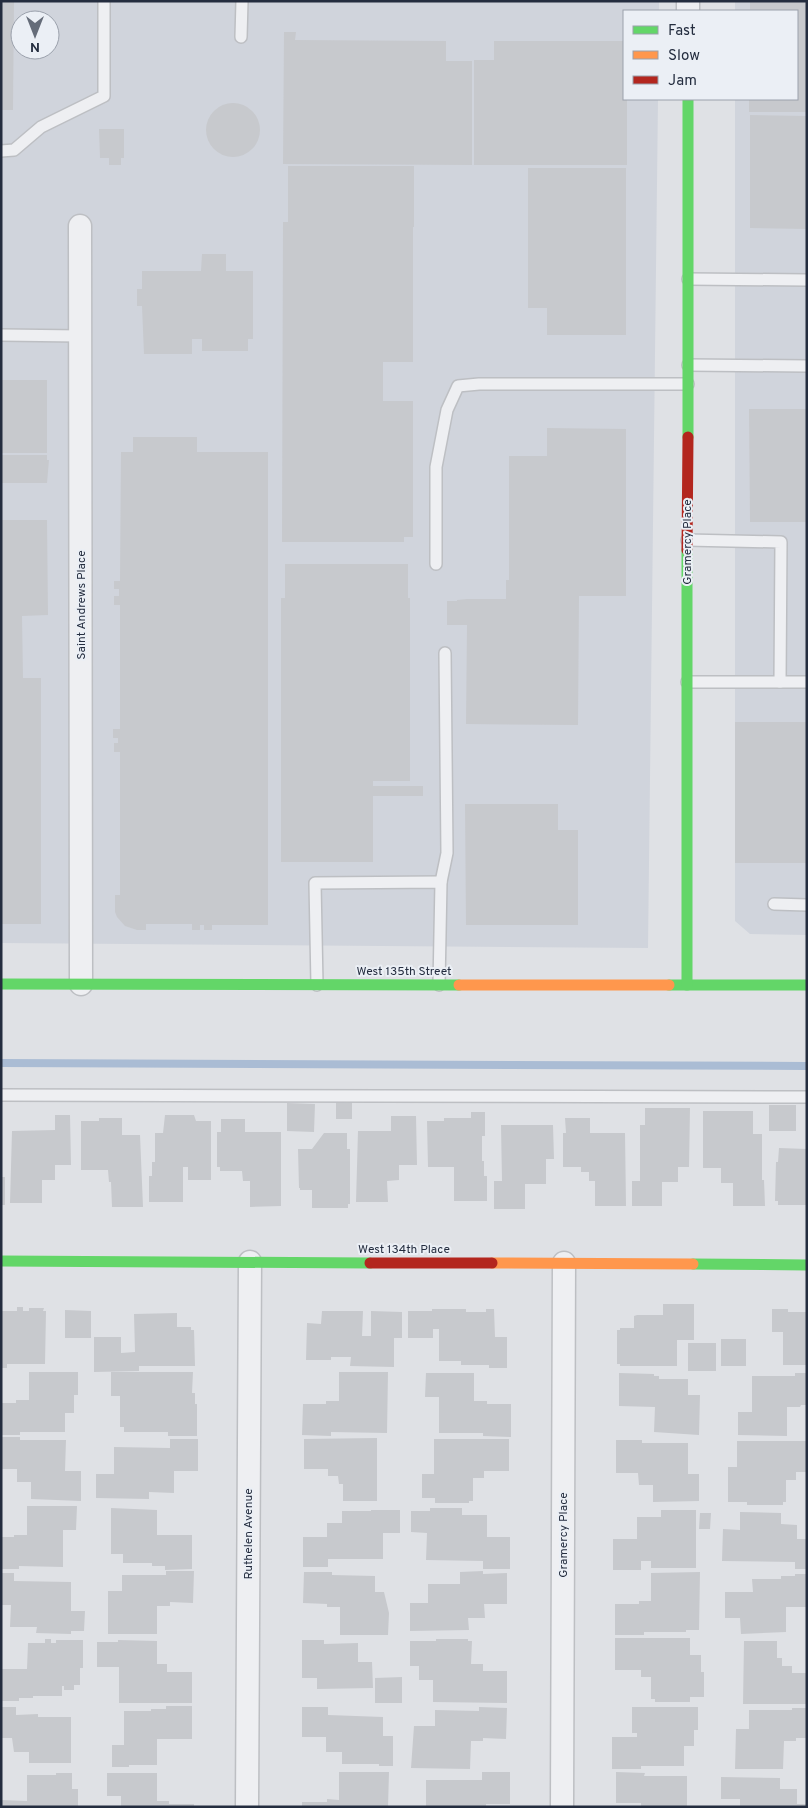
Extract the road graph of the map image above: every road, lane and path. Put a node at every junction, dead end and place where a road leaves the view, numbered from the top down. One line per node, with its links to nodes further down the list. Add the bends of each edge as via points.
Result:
1 (104, 1): 5 (lane, via 104,96 41,127 14,150)
2 (242, 1): 3 (lane)
3 (241, 37)
4 (688, 100): 7 (street, Gramercy Place)
5 (1, 151)
6 (80, 226): 10 (street, Saint Andrews Place)
7 (688, 279): 8 (lane); 11 (street, Gramercy Place)
8 (807, 280)
9 (1, 335): 10 (lane)
10 (80, 336): 24 (street, Saint Andrews Place)
11 (688, 365): 12 (lane); 13 (street, Gramercy Place)
12 (807, 366)
13 (688, 384): 14 (street, Gramercy Place); 15 (lane, via 458,386 447,410 436,467)
14 (687, 540): 17 (street, Gramercy Place); 18 (lane, via 781,542)
15 (436, 564)
16 (445, 653): 20 (lane, via 446,853)
17 (687, 682): 18 (lane); 27 (street, Gramercy Place)
18 (780, 682): 19 (lane)
19 (807, 682)
20 (441, 882): 25 (lane, via 315,883); 26 (lane)
21 (774, 904): 22 (lane)
22 (807, 905)
23 (1, 984): 24 (street, West 135th Street)
24 (81, 984): 25 (street, West 135th Street)
25 (317, 985): 26 (street, West 135th Street)
26 (439, 985): 27 (street, West 135th Street)
27 (687, 985): 28 (street, West 135th Street)
28 (807, 985)
29 (1, 1095): 30 (lane)
30 (807, 1097)
31 (1, 1261): 32 (street, West 134th Place)
32 (250, 1262): 33 (street, West 134th Place); 35 (street, Ruthelen Avenue)
33 (564, 1264): 34 (street, West 134th Place); 36 (street, Gramercy Place)
34 (807, 1264)
35 (247, 1807)
36 (562, 1807)

